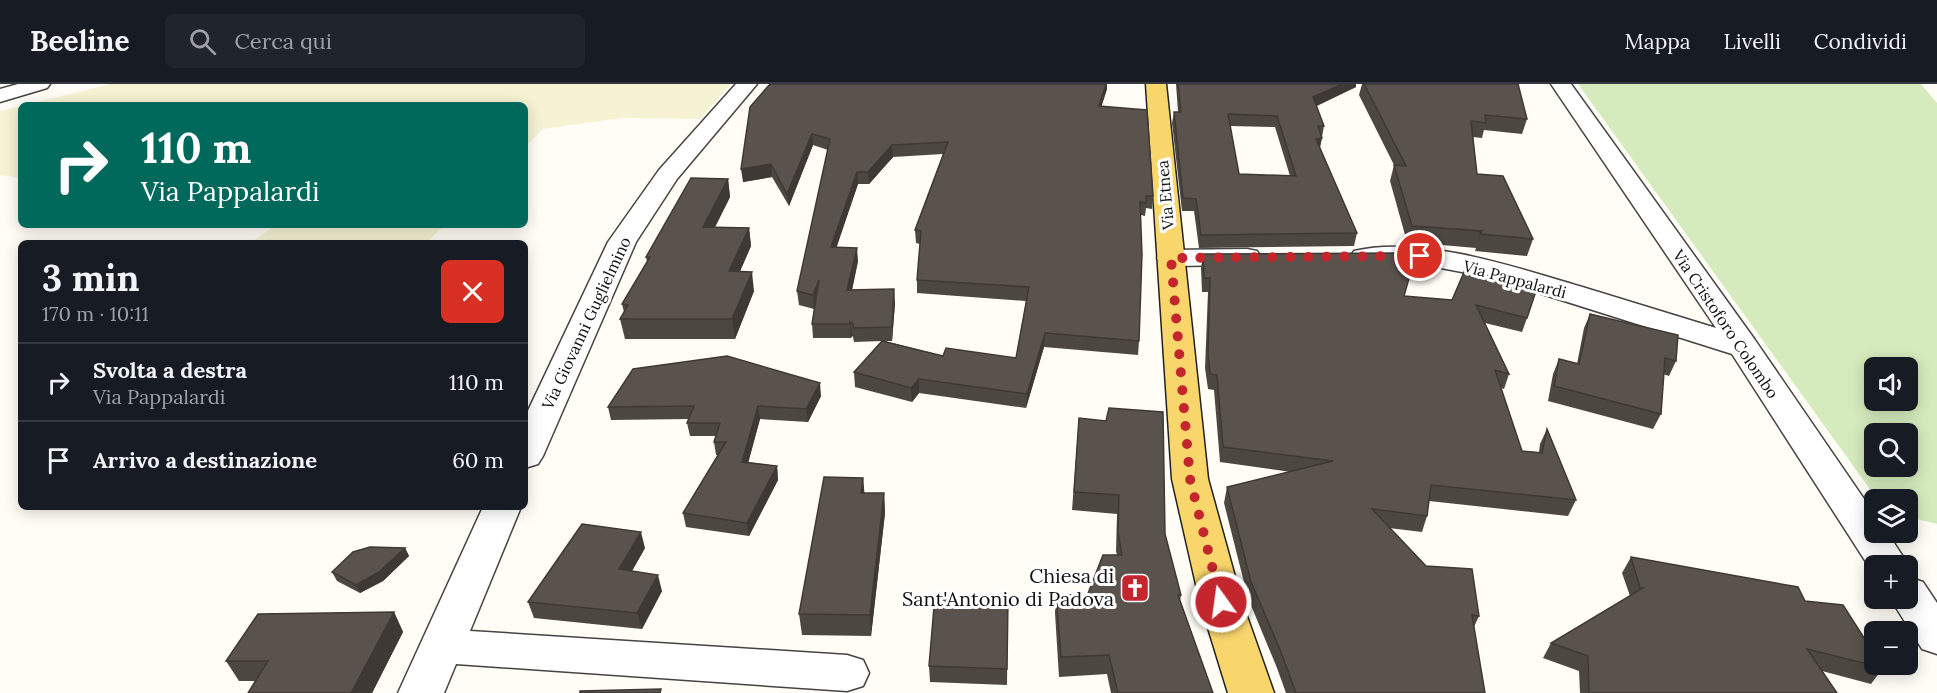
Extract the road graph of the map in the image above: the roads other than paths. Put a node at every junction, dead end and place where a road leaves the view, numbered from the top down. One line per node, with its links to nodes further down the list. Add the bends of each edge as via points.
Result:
1 (40, 84): 5 (street)
2 (747, 84): 10 (street, Via Giovanni Guglielmino, via 668,175 622,242)
3 (1155, 84): 8 (main road, Via Etnea)
4 (1561, 84): 9 (street, Via Cristoforo Colombo)
5 (0, 96)
6 (1278, 257): 8 (street)
7 (1337, 257): 9 (street, Via Pappalardi, via 1420,256 1493,269)
8 (1171, 258): 18 (main road, Via Etnea, via 1190,479 1221,602)
9 (1744, 347): 12 (street, Via Cristoforo Colombo)
10 (528, 449)
11 (501, 510): 15 (street)
12 (1882, 555)
13 (1918, 608): 14 (street)
14 (1937, 637)
15 (441, 646): 16 (street); 17 (street)
16 (847, 673)
17 (421, 693)
18 (1251, 693)

